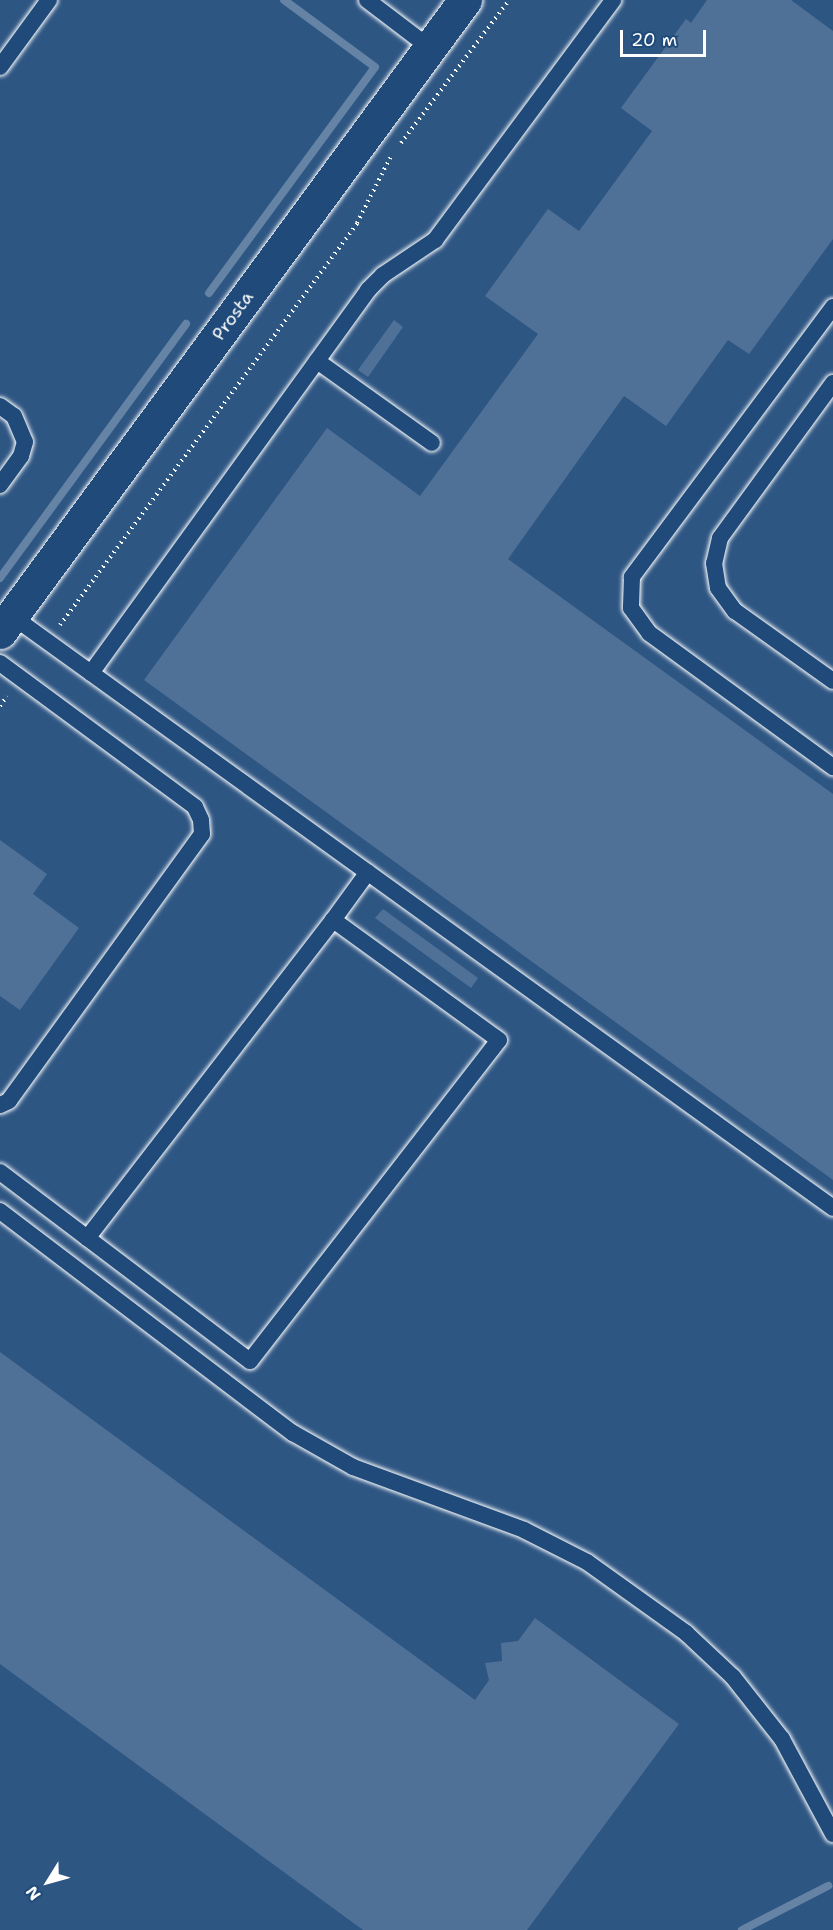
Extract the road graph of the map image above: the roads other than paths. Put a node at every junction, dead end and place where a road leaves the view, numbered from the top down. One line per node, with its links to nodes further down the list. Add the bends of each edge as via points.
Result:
1 (49, 0): 6 (lane)
2 (367, 0): 5 (lane)
3 (465, 0): 5 (street, Prosta)
4 (613, 0): 8 (lane, via 435,240 383,275 368,290)
5 (430, 48): 13 (street, Prosta)
6 (0, 67)
7 (833, 307): 17 (lane, via 632,577 631,608 649,633)
8 (317, 362): 11 (lane); 15 (lane)
9 (833, 383): 16 (lane, via 720,538 714,563 718,588 735,610)
10 (0, 406): 12 (lane, via 14,416 25,442 21,456)
11 (432, 443)
12 (0, 485)
13 (6, 624): 15 (lane, via 48,641)
14 (0, 663): 20 (lane, via 195,807 201,834 9,1101)
15 (91, 673): 18 (lane)
16 (833, 681)
17 (833, 767)
18 (368, 872): 19 (lane); 22 (lane)
19 (333, 920): 24 (lane); 24 (lane, via 499,1040 250,1361)
20 (0, 1105)
21 (0, 1172): 24 (lane)
22 (833, 1208)
23 (0, 1211): 25 (lane, via 293,1433 353,1467 524,1530 587,1562 686,1633 733,1677 782,1739)
24 (87, 1238)
25 (833, 1834)

